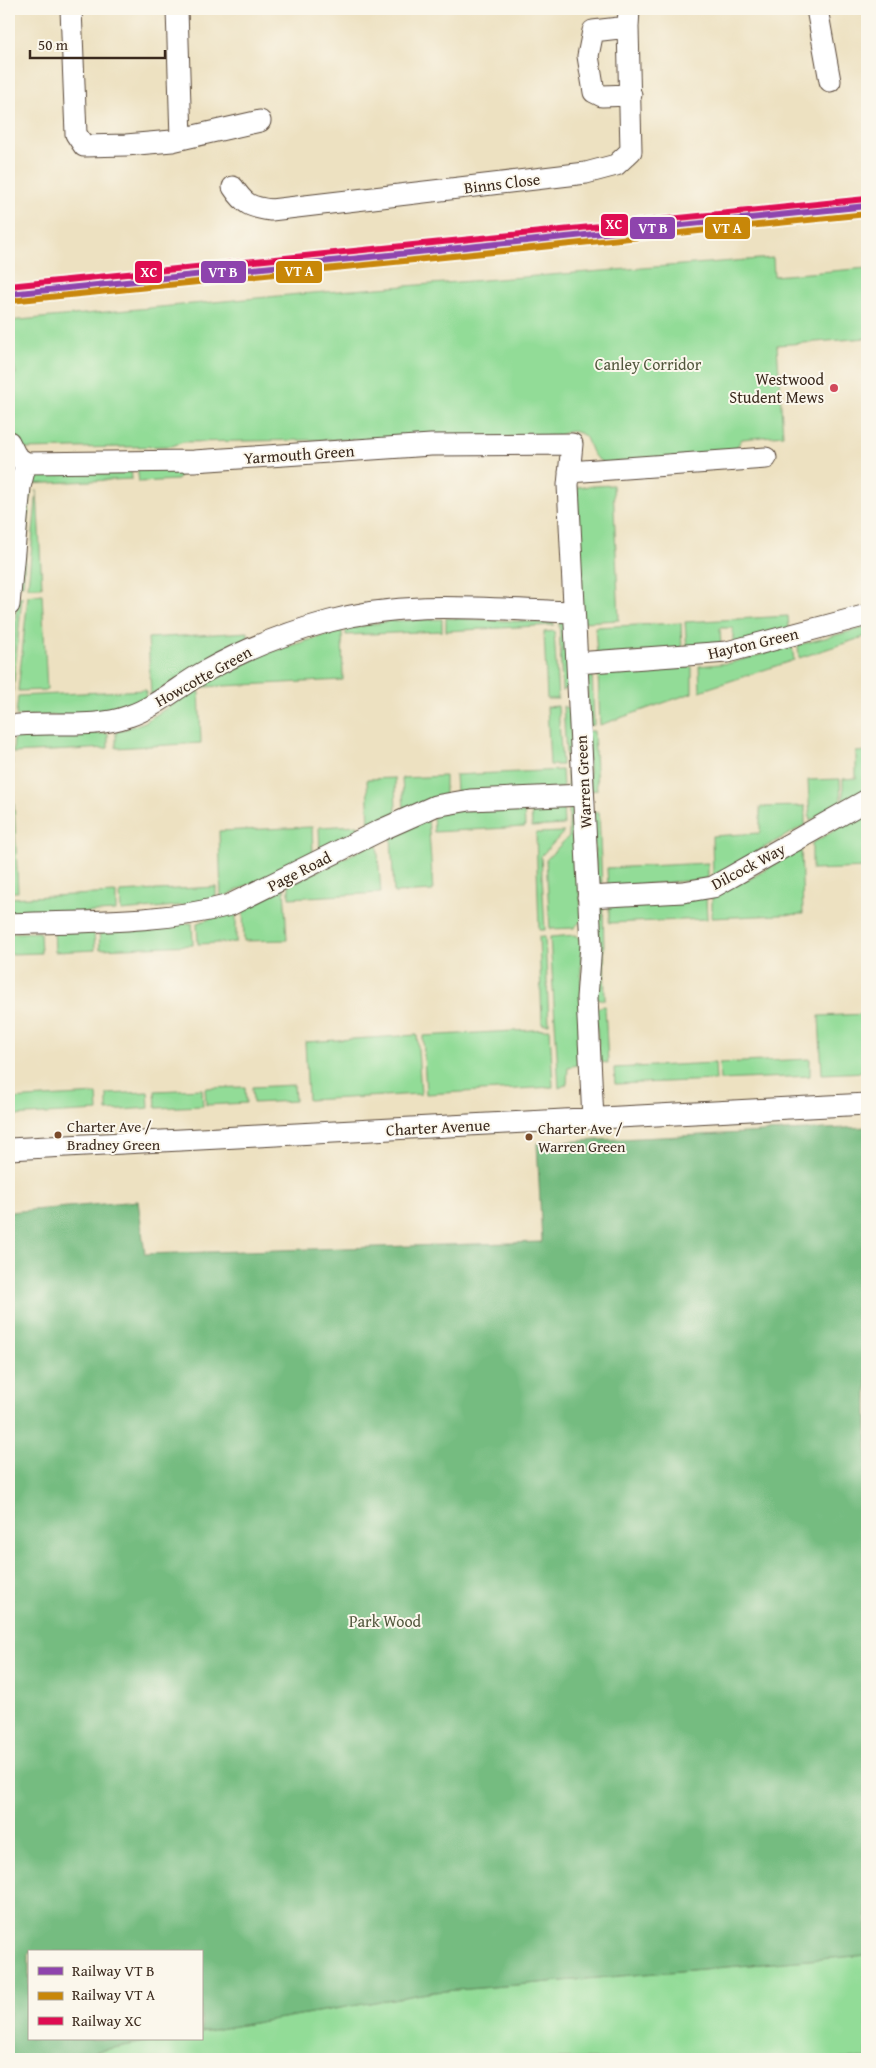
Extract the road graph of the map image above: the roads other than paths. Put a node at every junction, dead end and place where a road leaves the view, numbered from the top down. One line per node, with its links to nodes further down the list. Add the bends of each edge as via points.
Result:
1 (71, 9): 8 (street, via 76,134 84,146)
2 (177, 9): 8 (street)
3 (817, 9): 5 (street)
4 (628, 18): 6 (street, Binns Close); 6 (street, via 593,31 588,56 594,92 602,96)
5 (830, 81)
6 (631, 95): 9 (street, Binns Close, via 631,151 616,166 586,173 271,210 253,208 242,201)
7 (260, 121): 8 (street)
8 (181, 139)
9 (233, 187)
10 (9, 442): 13 (street, via 16,456)
11 (572, 444): 13 (street, Yarmouth Green, via 431,445 194,461); 14 (street, Warren Green)
12 (766, 458): 14 (street)
13 (26, 463): 15 (street)
14 (569, 472): 17 (street, Warren Green)
15 (13, 518): 16 (street)
16 (9, 605)
17 (574, 612): 19 (street, Warren Green); 20 (street, Howcotte Green, via 434,606 354,616 255,646 202,673 146,709 123,718 105,722)
18 (867, 615): 19 (street, Hayton Green, via 727,652)
19 (577, 663): 21 (street, Warren Green)
20 (9, 726)
21 (584, 795): 23 (street, Warren Green); 24 (street, Page Road, via 470,800 435,806 230,905 203,912 168,917)
22 (867, 800): 23 (street, Dilcock Way, via 713,886 683,892)
23 (588, 897): 26 (street, Warren Green, via 591,945 587,998)
24 (9, 924)
25 (867, 1104): 26 (street, Charter Avenue)
26 (593, 1119): 27 (street, Charter Avenue)
27 (9, 1149)

